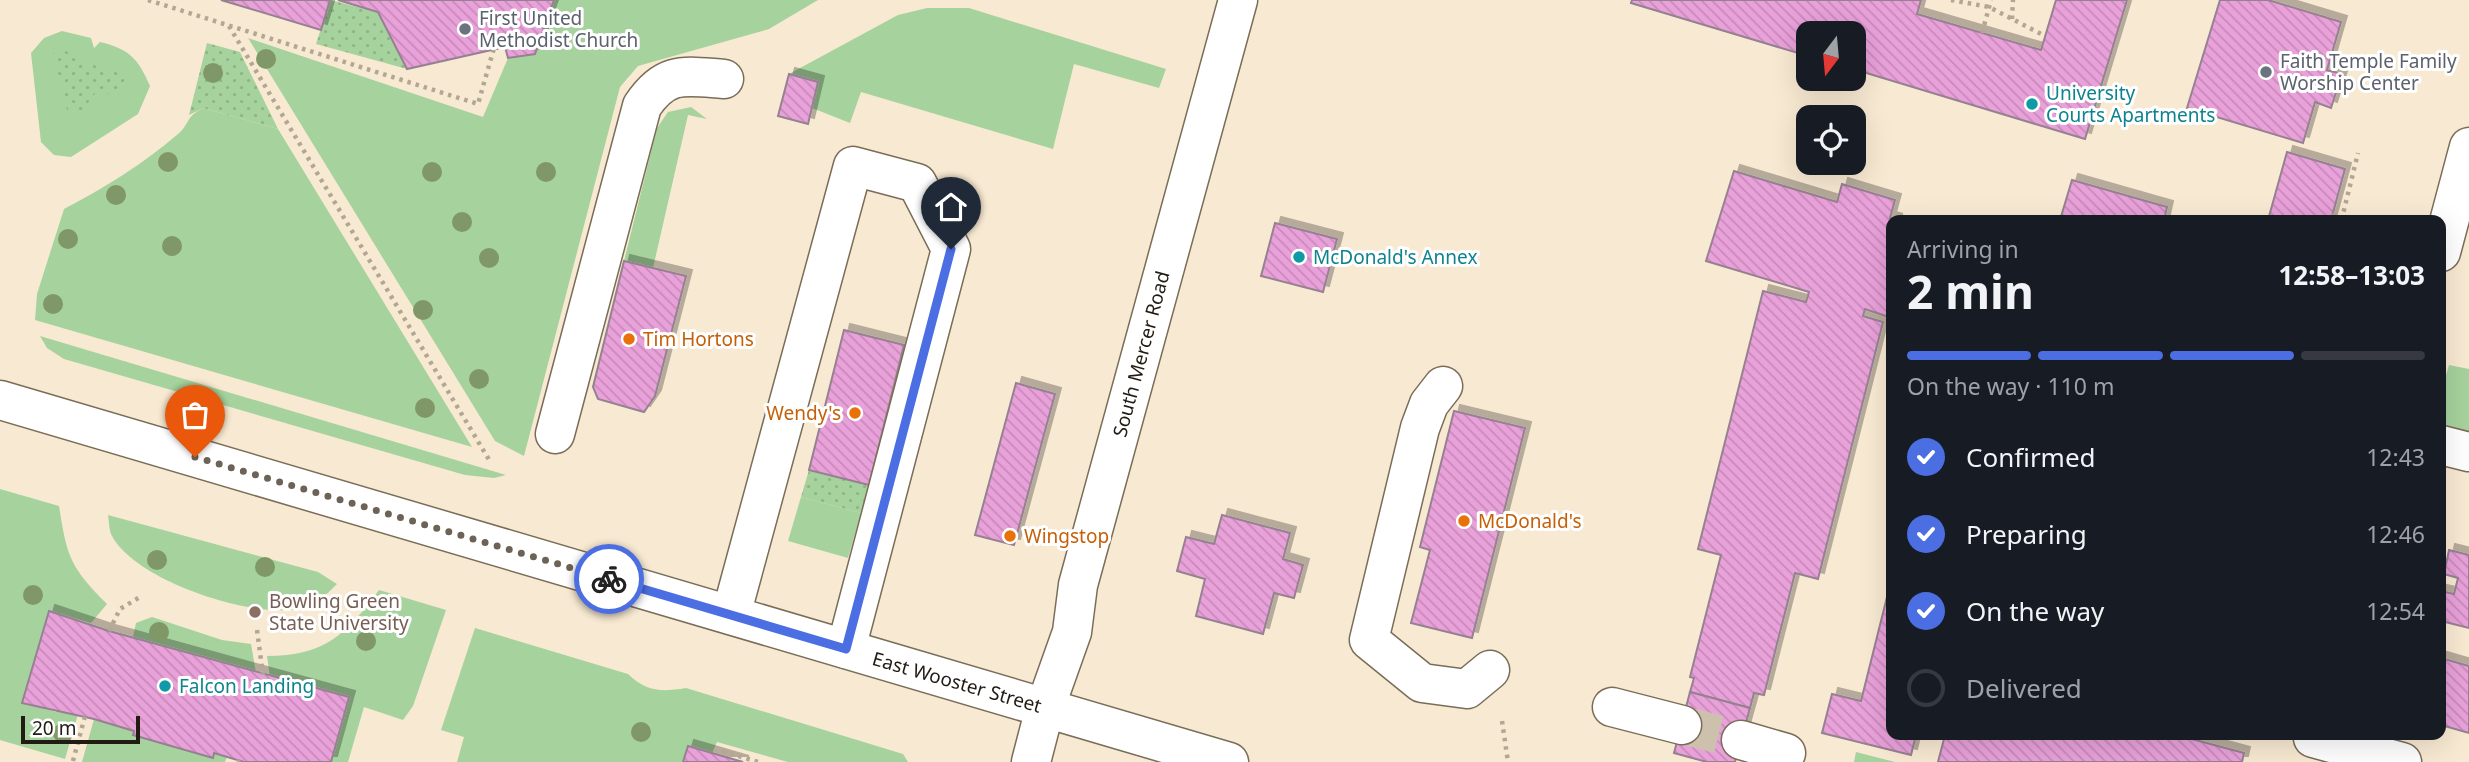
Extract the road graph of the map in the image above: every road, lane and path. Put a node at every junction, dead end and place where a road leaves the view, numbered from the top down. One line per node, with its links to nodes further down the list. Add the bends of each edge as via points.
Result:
1 (148, 0): 8 (path)
2 (1238, 0): 31 (main road, South Mercer Road, via 1078,585 1072,632)
3 (1951, 0): 6 (path)
4 (1991, 0): 6 (path)
5 (2013, 0): 7 (path)
6 (1989, 7): 7 (path); 9 (path)
7 (2012, 19): 10 (path)
8 (229, 26): 11 (path, via 478,104); 22 (path)
9 (1982, 33)
10 (2045, 36)
11 (494, 48)
12 (724, 79): 19 (main road, via 668,79 657,85 642,106)
13 (2469, 147): 16 (main road)
14 (2358, 153): 15 (path)
15 (2344, 215)
16 (2446, 233)
17 (1443, 386): 28 (main road, via 1429,404 1420,428 1369,640 1422,682 1467,689)
18 (0, 400): 24 (main road, East Wooster Street)
19 (555, 434)
20 (2446, 446): 21 (main road)
21 (2469, 452)
22 (491, 463)
23 (140, 597): 26 (path, via 120,609)
24 (731, 615): 27 (main road, East Wooster Street); 27 (main road, via 853,166 917,183 951,249)
25 (257, 630): 29 (path)
26 (109, 631)
27 (846, 649): 31 (main road, East Wooster Street)
28 (1490, 670)
29 (263, 675)
30 (1612, 707): 34 (main road)
31 (1045, 708): 41 (main road, South Mercer Road); 42 (main road, East Wooster Street)
32 (85, 716): 39 (path)
33 (1502, 721): 43 (path)
34 (1682, 725)
35 (1741, 740): 38 (main road)
36 (2311, 745): 44 (main road)
37 (722, 751): 40 (path)
38 (1786, 752)
39 (72, 761)
40 (758, 762)
41 (1031, 762)
42 (1228, 762)
43 (1508, 762)
44 (2402, 762)

